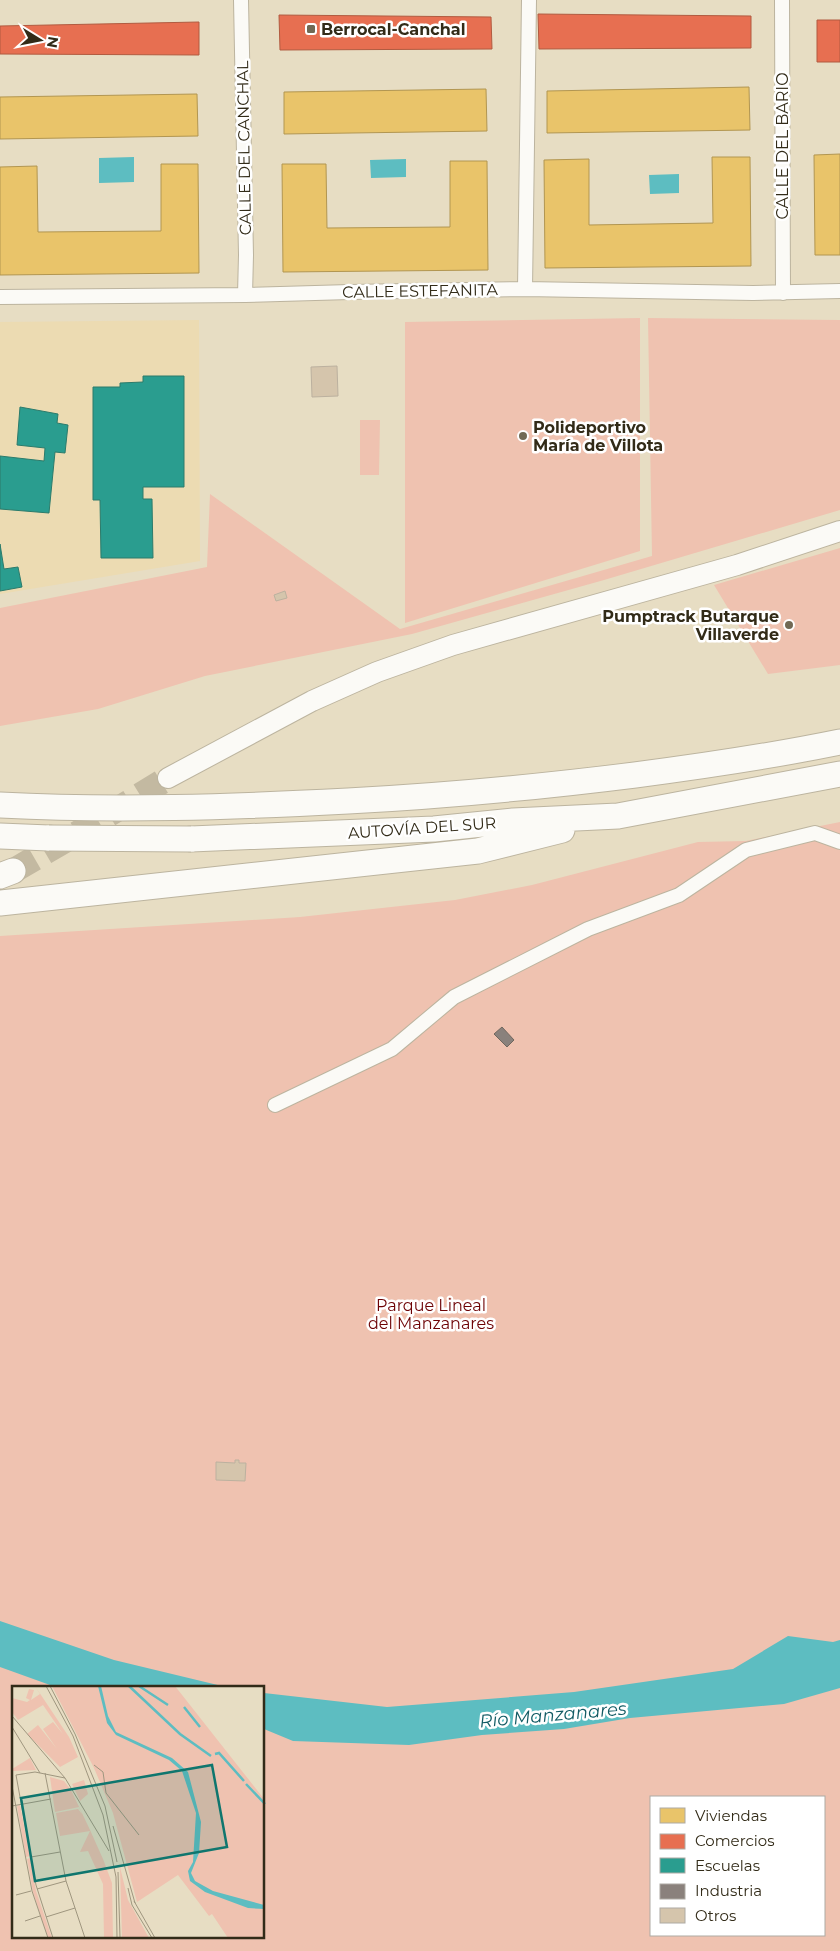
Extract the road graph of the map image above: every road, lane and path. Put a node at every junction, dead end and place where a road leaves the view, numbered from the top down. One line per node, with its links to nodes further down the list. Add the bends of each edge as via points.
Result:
1 (241, 0): 7 (street, CALLE DEL CANCHAL)
2 (529, 0): 4 (street)
3 (782, 0): 6 (street, CALLE DEL BARIO)
4 (525, 289): 6 (street, CALLE ESTEFANITA); 7 (street, CALLE ESTEFANITA)
5 (840, 291): 6 (street, CALLE ESTEFANITA)
6 (783, 293)
7 (245, 295): 8 (street, CALLE ESTEFANITA)
8 (0, 297)
9 (840, 531): 12 (street, via 737,565 453,645 377,672 312,701)
10 (840, 742): 13 (highway, AUTOVÍA DEL SUR, via 794,752 534,788 411,798 244,807 58,808)
11 (840, 774): 14 (highway, AUTOVÍA DEL SUR)
12 (168, 778)
13 (0, 805)
14 (618, 816): 15 (highway, AUTOVÍA DEL SUR, bridge, via 425,829 191,839); 17 (highway, via 478,851)
15 (0, 836)
16 (840, 842): 18 (street, via 815,834 746,850 679,895 588,929 454,997 392,1049)
17 (0, 903)
18 (275, 1105)

